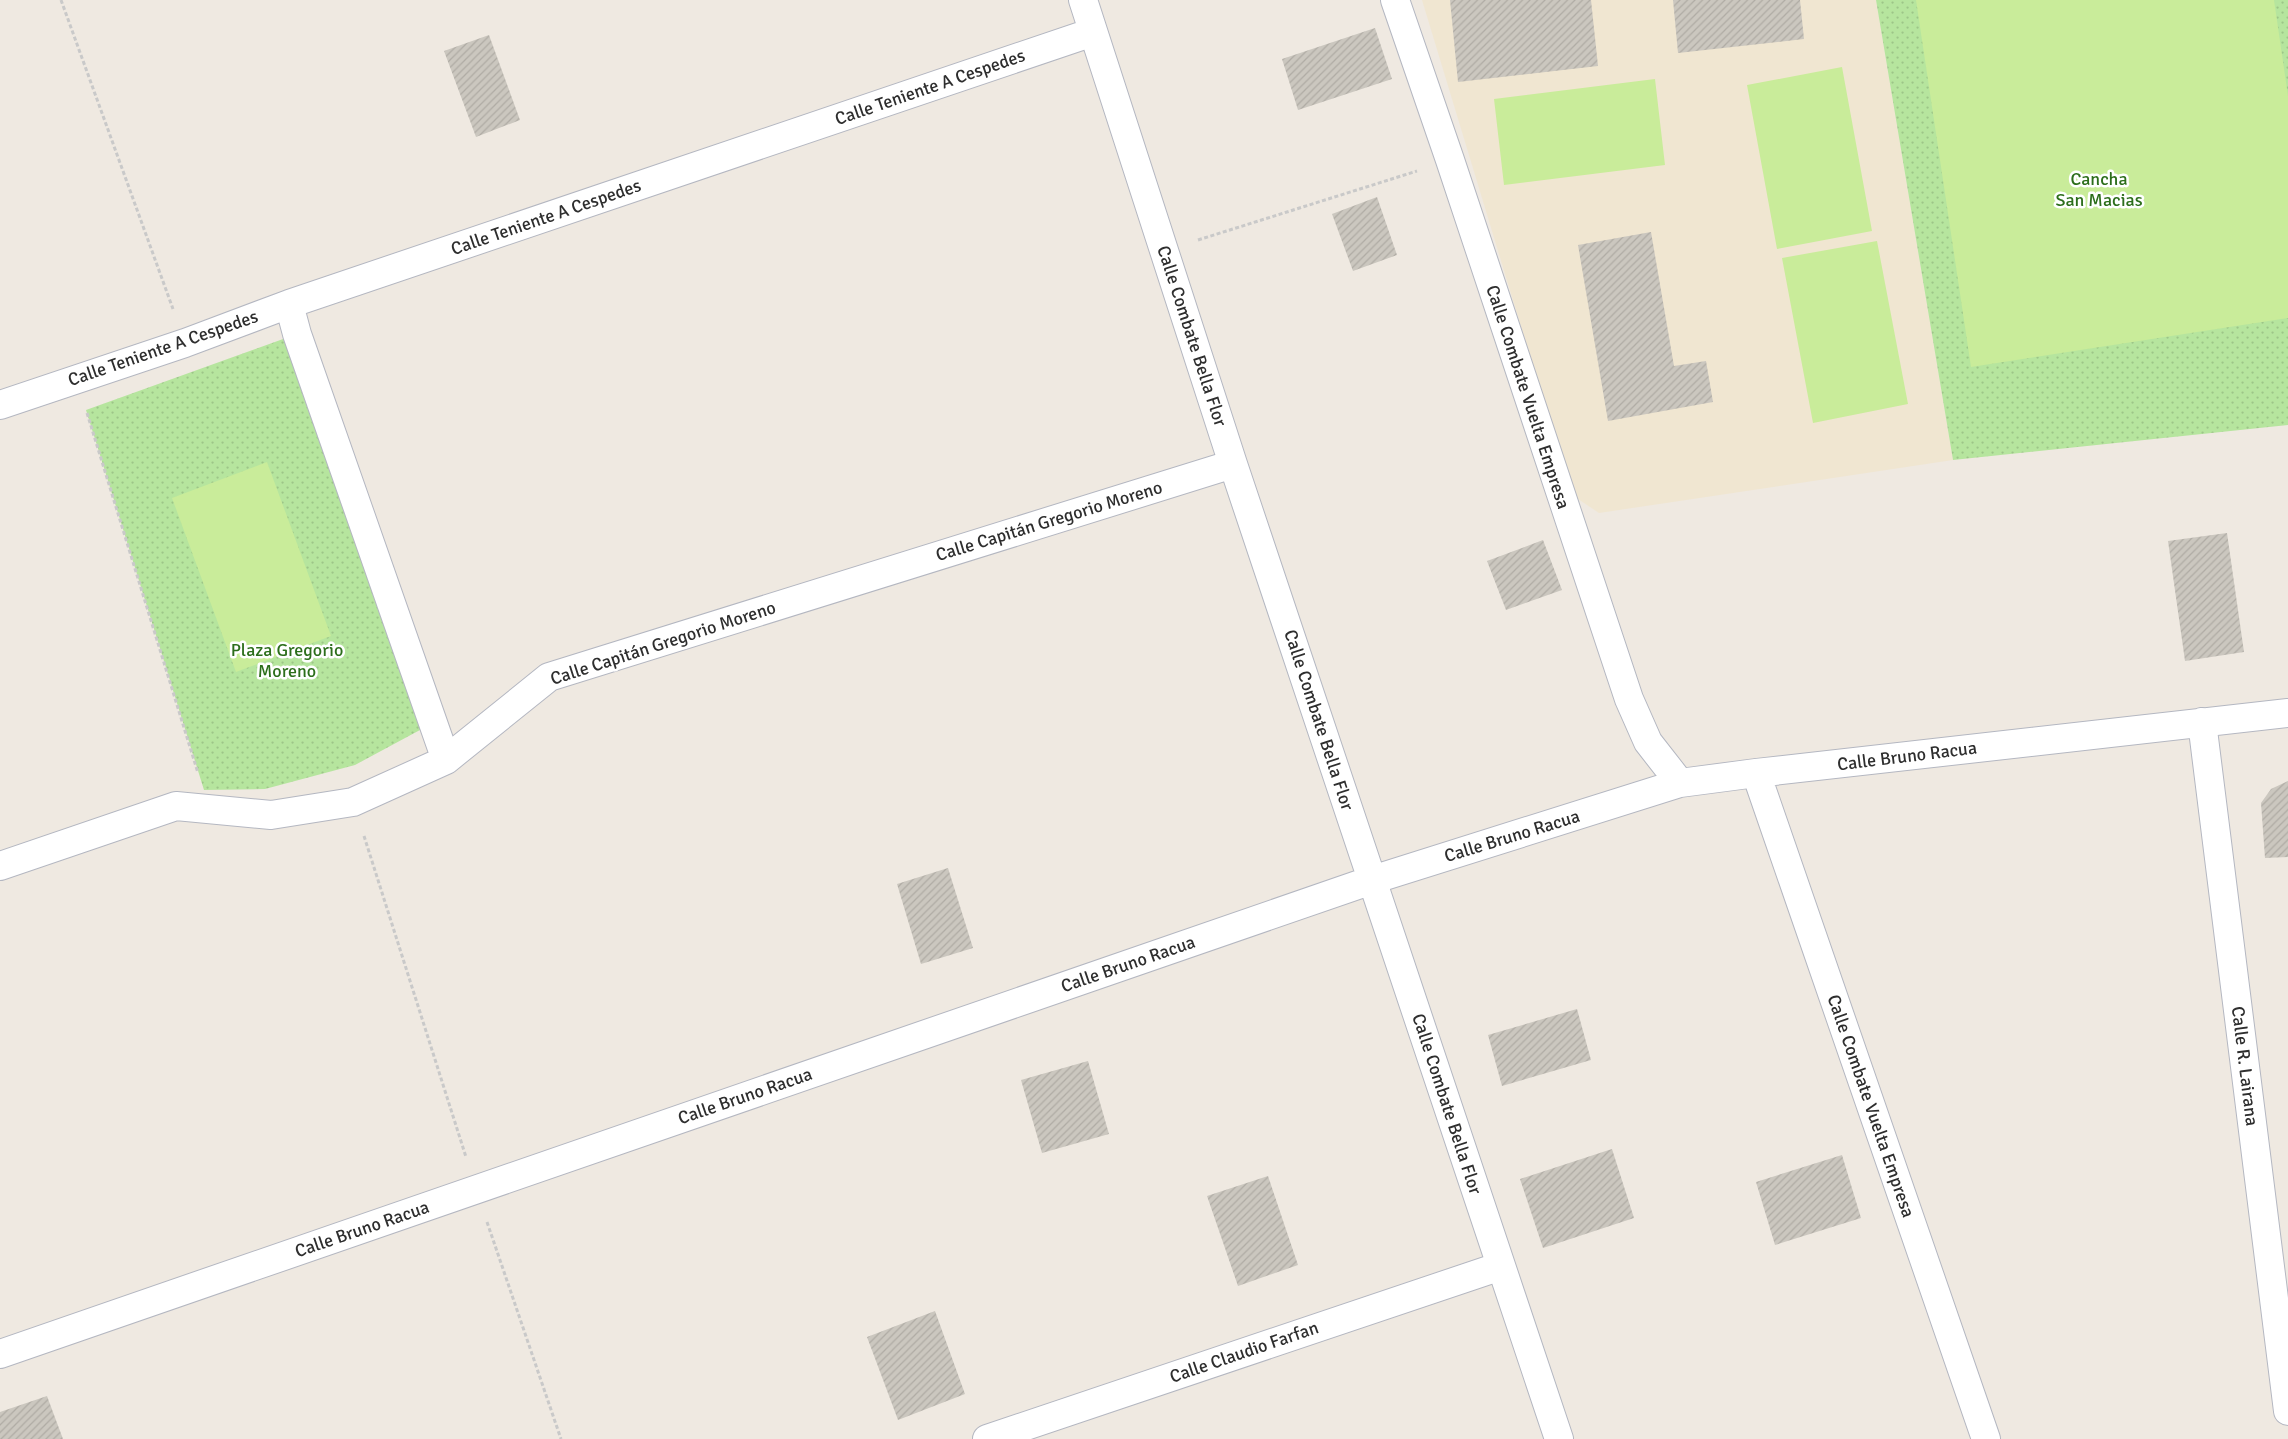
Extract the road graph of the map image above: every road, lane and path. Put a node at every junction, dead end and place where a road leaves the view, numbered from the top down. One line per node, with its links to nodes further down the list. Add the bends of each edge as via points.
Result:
1 (61, 0): 8 (path)
2 (1083, 0): 4 (street, Calle Combate Bella Flor)
3 (1395, 0): 5 (street, Calle Combate Vuelta Empresa)
4 (1093, 32): 6 (street, Calle Combate Bella Flor); 7 (street, Calle Teniente A Cespedes)
5 (1450, 160): 6 (path); 16 (street, Calle Combate Vuelta Empresa, via 1628,700 1648,742)
6 (1164, 251): 11 (street, Calle Combate Bella Flor)
7 (289, 304): 8 (street, Calle Teniente A Cespedes); 14 (street)
8 (185, 342): 9 (street, Calle Teniente A Cespedes)
9 (77, 379): 10 (street, Calle Teniente A Cespedes); 18 (path)
10 (0, 405)
11 (1233, 464): 14 (street, Calle Capitán Gregorio Moreno, via 549,677); 20 (street, Calle Combate Bella Flor)
12 (2288, 713): 13 (street, Calle Bruno Racua)
13 (2202, 722): 15 (street, Calle Bruno Racua); 24 (street, Calle R. Lairana)
14 (446, 760): 17 (street, Calle Capitán Gregorio Moreno)
15 (1756, 773): 16 (street, Calle Bruno Racua); 28 (street, Calle Combate Vuelta Empresa)
16 (1680, 783): 20 (street, Calle Bruno Racua)
17 (353, 802): 18 (street, Calle Capitán Gregorio Moreno, via 271,815); 21 (path)
18 (210, 809): 19 (street, Calle Capitán Gregorio Moreno, via 176,806)
19 (0, 866)
20 (1372, 880): 21 (street, Calle Bruno Racua); 22 (street, Calle Combate Bella Flor)
21 (476, 1189): 23 (street, Calle Bruno Racua); 25 (path)
22 (1501, 1266): 26 (street, Calle Claudio Farfan); 27 (street, Calle Combate Bella Flor)
23 (0, 1354)
24 (2288, 1411)
25 (561, 1439)
26 (987, 1439)
27 (1559, 1439)
28 (1986, 1439)

